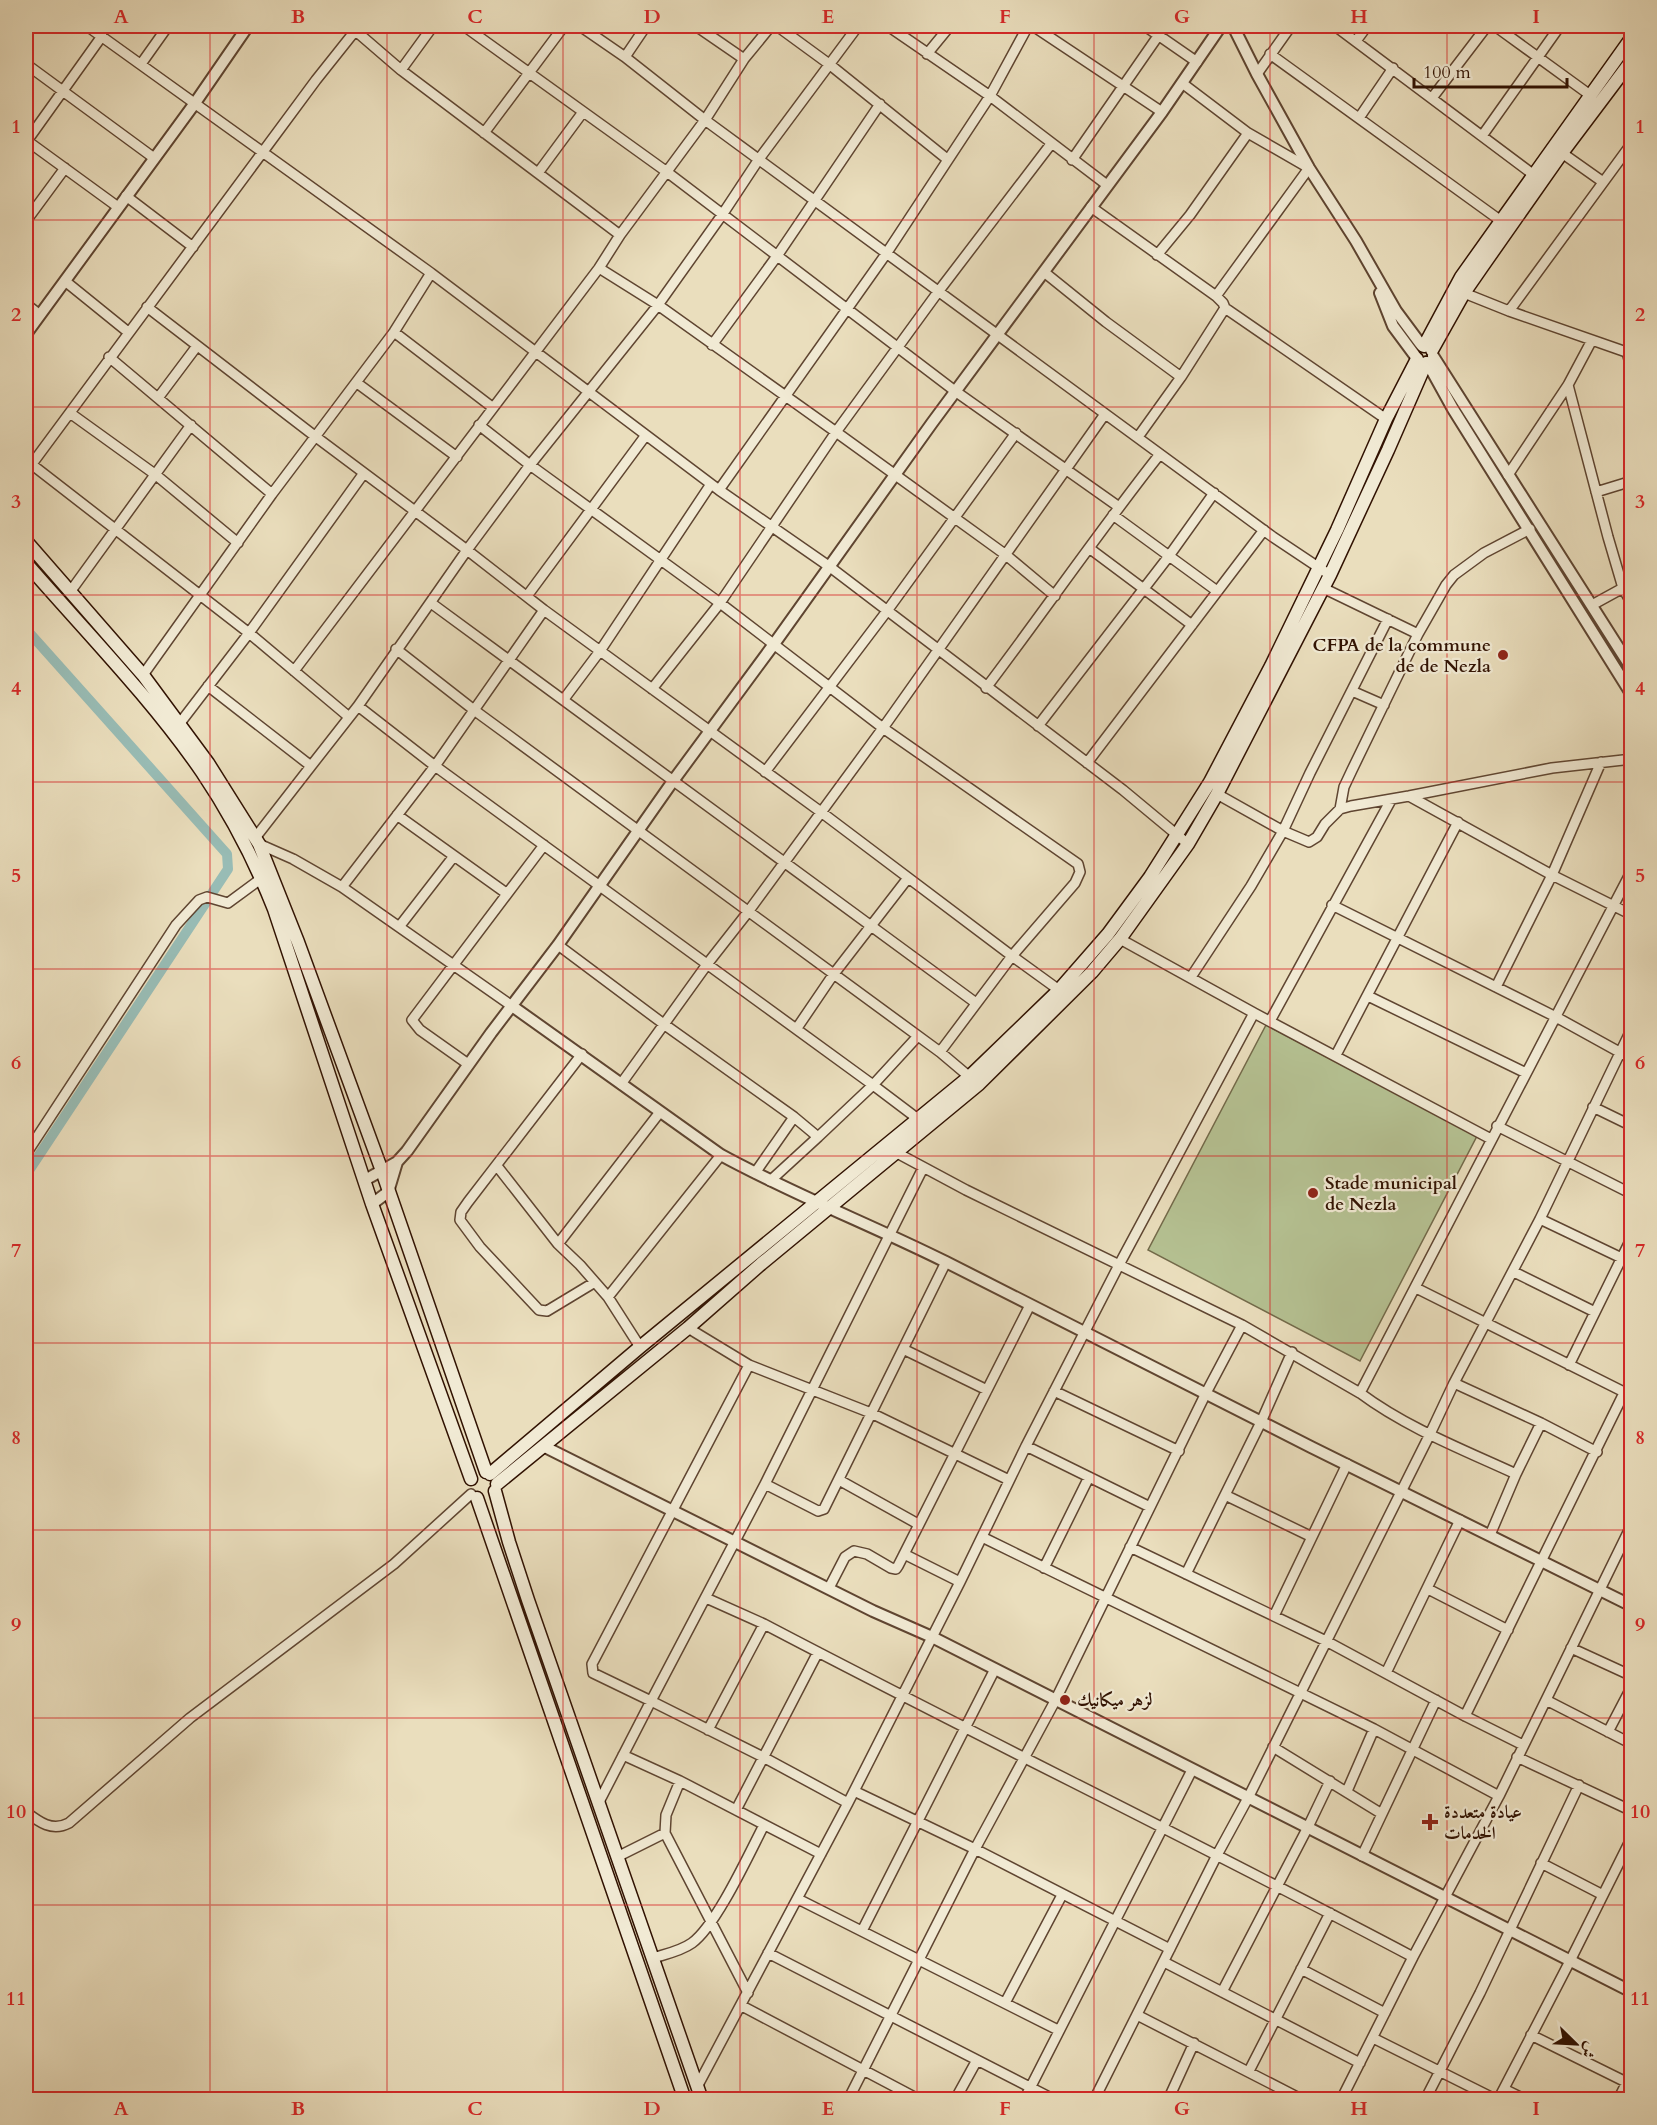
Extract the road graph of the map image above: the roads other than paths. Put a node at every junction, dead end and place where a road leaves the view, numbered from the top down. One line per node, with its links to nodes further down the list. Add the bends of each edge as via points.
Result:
1 (90, 26): 29 (street)
2 (168, 26): 40 (street)
3 (249, 26): 52 (street)
4 (433, 26): 43 (street)
5 (464, 26): 44 (street)
6 (564, 26): 44 (street)
7 (580, 26): 34 (street)
8 (646, 26): 34 (street)
9 (696, 26): 36 (street)
10 (771, 26): 36 (street)
11 (777, 26): 41 (street)
12 (858, 26): 41 (street)
13 (888, 26): 32 (street)
14 (950, 26): 32 (street)
15 (1028, 26): 50 (street)
16 (1033, 26): 47 (street)
17 (1145, 26): 28 (street)
18 (1165, 26): 28 (street)
19 (1221, 26): 38 (street)
20 (1233, 26): 45 (street)
21 (1291, 26): 33 (street)
22 (1335, 26): 31 (street)
23 (1367, 26): 31 (street)
24 (1487, 26): 51 (street)
25 (1495, 26): 35 (street)
26 (1560, 26): 35 (street)
27 (355, 27): 43 (street); 64 (street)
28 (1157, 35): 38 (street); 47 (street)
29 (102, 36): 40 (street); 48 (street)
30 (1632, 38): 49 (main road)
31 (1356, 41): 42 (street)
32 (927, 54): 50 (street)
33 (1270, 54): 45 (street); 56 (street)
34 (625, 57): 57 (street)
35 (1538, 58): 49 (street); 60 (street)
36 (744, 59): 57 (street)
37 (1632, 60): 65 (main road)
38 (1197, 62): 46 (street)
39 (26, 64): 48 (street)
40 (141, 64): 52 (street)
41 (829, 64): 53 (street); 67 (street)
42 (1393, 69): 51 (street); 56 (street)
43 (401, 70): 58 (street)
44 (529, 73): 54 (street); 58 (street)
45 (1257, 74): 71 (street)
46 (1182, 83): 55 (street); 59 (street)
47 (1123, 86): 55 (street); 69 (street)
48 (64, 91): 61 (street); 66 (street)
49 (1590, 95): 74 (main road)
50 (990, 96): 63 (street); 68 (street)
51 (1432, 98): 60 (street)
52 (195, 103): 64 (street); 66 (street)
53 (880, 104): 68 (street); 78 (street)
54 (583, 112): 72 (street); 73 (street)
55 (1162, 112): 76 (street)
56 (1359, 118): 83 (street)
57 (705, 120): 67 (street); 72 (street)
58 (484, 133): 73 (street)
59 (1248, 133): 71 (street); 87 (street)
60 (1482, 136): 74 (street)
61 (26, 141): 70 (street)
62 (1632, 143): 75 (street)
63 (1051, 144): 69 (street); 93 (street)
64 (263, 152): 85 (street); 91 (street)
65 (1562, 153): 75 (street); 94 (main road)
66 (154, 158): 77 (street)
67 (759, 159): 78 (street); 81 (street)
68 (947, 159): 86 (street)
69 (1072, 160): 76 (street)
70 (65, 168): 79 (street); 82 (street)
71 (1309, 168): 95 (street); 113 (street)
72 (667, 172): 81 (street); 84 (street)
73 (538, 173): 84 (street)
74 (1534, 175): 83 (main road)
75 (1603, 182): 101 (street)
76 (1107, 185): 80 (street)
77 (126, 196): 79 (street); 85 (street)
78 (815, 200): 86 (street); 88 (street)
79 (118, 207): 92 (street)
80 (1091, 207): 87 (street); 90 (street)
81 (723, 215): 88 (street); 97 (street)
82 (26, 221)
83 (1501, 221): 113 (main road, via 1461,277)
84 (620, 235): 89 (street)
85 (193, 247): 98 (street)
86 (886, 254): 93 (street); 99 (street)
87 (1157, 255): 95 (street)
88 (777, 256): 99 (street); 108 (street)
89 (599, 268): 97 (street); 111 (street)
90 (1044, 272): 105 (street); 116 (street)
91 (431, 273): 104 (street); 111 (street)
92 (64, 281): 102 (street); 103 (street)
93 (938, 292): 105 (street); 110 (street)
94 (1464, 293): 101 (street); 113 (main road)
95 (1216, 297): 100 (street)
96 (26, 304): 102 (street)
97 (658, 305): 108 (street); 120 (street)
98 (147, 307): 103 (street); 109 (street)
99 (847, 308): 110 (street); 121 (street)
100 (1225, 308): 116 (street); 126 (street)
101 (1509, 311): 107 (street)
102 (40, 315): 106 (street)
103 (128, 332): 114 (street)
104 (394, 332): 117 (street); 123 (street)
105 (998, 333): 119 (street); 125 (street)
106 (26, 334)
107 (1592, 340): 112 (street); 118 (street)
108 (712, 345): 121 (street)
109 (197, 346): 122 (street); 133 (street)
110 (898, 347): 119 (street); 129 (street)
111 (534, 351): 120 (street); 123 (street)
112 (1629, 353): 115 (street)
113 (1425, 355): 126 (main road); 141 (street); 154 (street, via 1452,409); 166 (main road, via 1388,450)
114 (109, 357): 122 (street); 124 (street)
115 (1632, 371)
116 (1181, 377): 132 (street)
117 (357, 383): 133 (street); 135 (street)
118 (1568, 385): 141 (street); 145 (street)
119 (955, 391): 130 (street); 142 (street)
120 (587, 392): 131 (street); 137 (street)
121 (784, 396): 129 (street); 144 (street)
122 (158, 398): 128 (street)
123 (492, 407): 127 (street)
124 (70, 413): 136 (street); 140 (street)
125 (1106, 414): 132 (street); 138 (street)
126 (1386, 419): 165 (main road)
127 (480, 424): 135 (street); 137 (street)
128 (191, 426): 140 (street); 147 (street)
129 (836, 432): 142 (street); 152 (street)
130 (1016, 433): 138 (street); 151 (street)
131 (646, 435): 144 (street); 148 (street)
132 (1138, 437): 134 (street)
133 (316, 438): 139 (street); 147 (street)
134 (1160, 454): 146 (street); 149 (street)
135 (457, 457): 150 (street)
136 (28, 465): 155 (street)
137 (530, 465): 148 (street); 159 (street)
138 (1068, 469): 149 (street); 160 (street)
139 (364, 473): 150 (street); 183 (street)
140 (156, 475): 155 (street); 157 (street)
141 (1508, 475): 178 (street)
142 (895, 477): 151 (street); 164 (street)
143 (1632, 481): 145 (street)
144 (715, 487): 152 (street); 162 (street)
145 (1596, 492): 169 (street)
146 (1214, 493): 153 (street); 161 (street)
147 (272, 494): 157 (street)
148 (591, 510): 162 (street); 173 (street)
149 (1116, 511): 158 (street); 161 (street)
150 (415, 512): 159 (street); 191 (street)
151 (953, 518): 160 (street); 180 (street)
152 (772, 528): 164 (street); 176 (street)
153 (1264, 530): 165 (street); 170 (street)
154 (1530, 530): 184 (street, via 1484,553 1455,575); 198 (street)
155 (116, 531): 171 (street); 172 (street)
156 (26, 541): 171 (main road)
157 (238, 543): 172 (street)
158 (1089, 548): 167 (street); 174 (street)
159 (467, 550): 173 (street); 175 (street)
160 (1006, 555): 174 (street); 187 (street)
161 (1168, 556): 167 (street); 170 (street)
162 (660, 559): 176 (street); 188 (street)
163 (26, 563): 230 (main road, via 201,771)
164 (830, 567): 180 (street); 185 (street)
165 (1318, 569): 166 (street); 224 (main road)
166 (1330, 575): 168 (main road)
167 (1143, 588): 182 (street); 205 (street)
168 (1323, 588): 181 (street); 215 (main road)
169 (1623, 588): 177 (street); 178 (street)
170 (1218, 591): 182 (street)
171 (70, 592): 192 (main road)
172 (201, 596): 183 (street); 192 (street)
173 (527, 596): 179 (street)
174 (1055, 596): 195 (street)
175 (431, 603): 186 (street); 189 (street)
176 (720, 603): 185 (street); 196 (street)
177 (1632, 604)
178 (1592, 605): 190 (street)
179 (544, 610): 188 (street); 189 (street)
180 (887, 611): 187 (street); 194 (street)
181 (1388, 620): 184 (street); 197 (street)
182 (1192, 625): 210 (street)
183 (249, 633): 191 (street); 193 (street)
184 (1418, 634): 200 (street)
185 (774, 644): 194 (street); 207 (street)
186 (396, 649): 201 (street); 202 (street)
187 (938, 650): 195 (street); 206 (street)
188 (600, 651): 196 (street); 199 (street)
189 (507, 660): 199 (street); 202 (street)
190 (1632, 669)
191 (294, 671): 203 (street)
192 (143, 675): 204 (main road)
193 (208, 686): 204 (street); 211 (street)
194 (829, 688): 206 (street); 213 (street)
195 (986, 688): 205 (street)
196 (652, 689): 207 (street)
197 (1352, 691): 200 (street); 223 (street)
198 (1632, 695)
199 (564, 699): 214 (street)
200 (1384, 705): 218 (street, via 1344,787)
201 (358, 706): 203 (street); 212 (street)
202 (474, 710): 212 (street); 222 (street)
203 (349, 717): 211 (street)
204 (180, 723): 225 (main road)
205 (1038, 726): 210 (street)
206 (883, 728): 219 (street); 245 (street, via 1078,864 1080,872 1075,883)
207 (709, 732): 213 (street); 214 (street)
208 (1632, 759): 209 (street)
209 (1601, 762): 216 (street); 231 (street)
210 (1087, 763): 224 (street)
211 (311, 766): 225 (street)
212 (435, 766): 220 (street); 226 (street)
213 (765, 771): 219 (street)
214 (673, 781): 222 (street); 228 (street)
215 (1217, 794): 223 (street); 224 (main road)
216 (1410, 796): 217 (street); 221 (street)
217 (1391, 800): 218 (street); 236 (street)
218 (1340, 809): 223 (street, via 1313,840 1305,841)
219 (821, 812): 228 (street); 232 (street)
220 (397, 815): 227 (street); 234 (street)
221 (1458, 822): 231 (street); 242 (street)
222 (638, 830): 233 (street); 238 (street)
223 (1283, 831): 249 (street)
224 (1183, 840): 243 (main road); 251 (main road)
225 (257, 841): 230 (main road); 234 (street)
226 (544, 845): 233 (street); 235 (street)
227 (454, 855): 235 (street); 240 (street)
228 (784, 863): 238 (street); 241 (street)
229 (1632, 870): 237 (street)
230 (266, 875): 281 (street, via 231,902 207,897 199,900 176,925); 287 (main road); 289 (main road)
231 (1552, 875): 237 (street); 250 (street)
232 (909, 878): 241 (street); 245 (street)
233 (601, 885): 244 (street); 246 (street)
234 (342, 887): 240 (street)
235 (506, 893): 247 (street)
236 (1332, 905): 242 (street); 257 (street)
237 (1613, 906): 239 (street); 256 (street)
238 (748, 912): 246 (street); 248 (street)
239 (1632, 915)
240 (399, 927): 247 (street)
241 (872, 927): 248 (street); 253 (street)
242 (1397, 938): 250 (street); 252 (street)
243 (1120, 939): 249 (street); 269 (main road, via 1092,972)
244 (558, 945): 254 (street); 258 (street)
245 (1012, 956): 251 (street); 253 (street)
246 (708, 963): 258 (street); 259 (street)
247 (454, 966): 254 (street); 267 (street, via 412,1020)
248 (834, 975): 259 (street); 261 (street)
249 (1191, 977): 255 (street)
250 (1496, 987): 256 (street)
251 (1059, 990): 269 (main road)
252 (1368, 996): 265 (street); 268 (street)
253 (976, 1003): 262 (street)
254 (512, 1006): 264 (street); 267 (street)
255 (1254, 1013): 257 (street); 302 (street)
256 (1556, 1017): 263 (street); 268 (street)
257 (1270, 1021): 265 (street)
258 (665, 1025): 270 (street); 274 (street)
259 (797, 1028): 271 (street)
260 (1632, 1028): 263 (street)
261 (918, 1036): 262 (street); 271 (street)
262 (940, 1052): 269 (street)
263 (1619, 1053): 266 (street); 272 (street)
264 (582, 1054): 270 (street); 285 (street)
265 (1336, 1055): 279 (street)
266 (1632, 1059)
267 (468, 1064): 283 (street)
268 (1527, 1073): 276 (street)
269 (974, 1081): 275 (main road); 280 (main road)
270 (621, 1084): 273 (street)
271 (873, 1085): 275 (street); 278 (street)
272 (1593, 1107): 277 (street); 284 (street)
273 (660, 1112): 282 (street); 299 (street)
274 (794, 1117): 278 (street); 288 (street)
275 (918, 1119): 293 (main road)
276 (1497, 1126): 279 (street); 284 (street)
277 (1632, 1126)
278 (818, 1137): 290 (street)
279 (1491, 1139): 306 (street)
280 (897, 1153): 286 (street); 295 (main road)
281 (26, 1154)
282 (721, 1155): 288 (street); 307 (street)
283 (397, 1162): 287 (street); 291 (street)
284 (1566, 1162): 292 (street); 296 (street)
285 (497, 1166): 299 (street); 305 (street, via 460,1216 480,1247 539,1310 547,1311)
286 (923, 1168): 297 (street); 302 (street)
287 (382, 1171): 289 (street); 291 (main road)
288 (754, 1173): 290 (street)
289 (365, 1180): 294 (main road)
290 (770, 1181): 293 (street)
291 (388, 1192): 294 (street); 339 (main road)
292 (1632, 1194)
293 (815, 1203): 295 (street); 314 (main road)
294 (372, 1204): 338 (main road)
295 (830, 1208): 297 (street); 312 (main road)
296 (1540, 1219): 300 (street); 304 (street)
297 (890, 1234): 301 (street); 320 (street)
298 (1632, 1237): 300 (street)
299 (558, 1244): 305 (street)
300 (1621, 1258): 303 (street); 309 (street)
301 (946, 1262): 308 (street); 315 (street)
302 (1120, 1263): 311 (street); 313 (street)
303 (1632, 1263)
304 (1514, 1272): 309 (street); 310 (street)
305 (595, 1282): 307 (street)
306 (1416, 1287): 310 (street); 324 (street)
307 (608, 1297): 314 (street)
308 (1030, 1305): 313 (street); 321 (street)
309 (1595, 1312): 318 (street)
310 (1485, 1323): 318 (street); 319 (street)
311 (1242, 1324): 316 (street); 323 (street)
312 (688, 1328): 317 (street); 330 (main road)
313 (1085, 1334): 322 (street); 323 (street)
314 (640, 1347): 339 (main road)
315 (903, 1349): 321 (street); 326 (street)
316 (1292, 1352): 324 (street); 327 (street)
317 (748, 1365): 320 (street); 347 (street)
318 (1569, 1365): 325 (street)
319 (1454, 1383): 328 (street); 329 (street)
320 (812, 1389): 326 (street); 342 (street)
321 (987, 1390): 334 (street)
322 (1054, 1391): 331 (street); 332 (street)
323 (1206, 1393): 327 (street); 332 (street)
324 (1360, 1393): 329 (street)
325 (1628, 1395): 333 (street)
326 (871, 1413): 334 (street); 340 (street)
327 (1262, 1422): 335 (street); 344 (street)
328 (1541, 1423): 333 (street); 336 (street)
329 (1430, 1434): 336 (street); 343 (street)
330 (543, 1446): 339 (main road); 347 (street)
331 (1026, 1446): 337 (street); 341 (street)
332 (1179, 1451): 346 (street)
333 (1597, 1452): 357 (street)
334 (956, 1453): 341 (street); 349 (street)
335 (1347, 1464): 343 (street); 353 (street)
336 (1516, 1474): 351 (street)
337 (1089, 1477): 346 (street); 358 (street)
338 (471, 1479): 339 (main road, via 477,1473); 345 (main road, via 469,1489)
339 (492, 1480): 345 (main road, via 485,1500); 405 (main road, via 508,1542)
340 (838, 1480): 342 (street, via 821,1511); 349 (street)
341 (1008, 1480): 352 (street)
342 (765, 1484): 354 (street)
343 (1401, 1492): 348 (street); 371 (street)
344 (1224, 1495): 353 (street); 359 (street)
345 (474, 1496): 408 (street, via 394,1564 190,1718 69,1823 51,1827); 465 (main road)
346 (1150, 1507): 355 (street)
347 (672, 1509): 354 (street); 382 (street, via 591,1668)
348 (1460, 1520): 351 (street); 362 (street)
349 (918, 1524): 356 (street)
350 (1630, 1530): 363 (street)
351 (1490, 1535): 357 (street)
352 (982, 1537): 358 (street); 360 (street)
353 (1312, 1537): 367 (street)
354 (735, 1540): 361 (street); 365 (street)
355 (1130, 1547): 359 (street); 364 (street)
356 (904, 1554): 360 (street); 361 (street, via 896,1569 860,1552 849,1554)
357 (1541, 1560): 363 (street); 369 (street)
358 (1044, 1568): 364 (street)
359 (1186, 1574): 367 (street)
360 (960, 1582): 370 (street)
361 (829, 1588): 370 (street)
362 (1428, 1589): 369 (street); 375 (street)
363 (1600, 1590): 366 (street); 372 (street)
364 (1106, 1597): 378 (street); 383 (street)
365 (706, 1598): 368 (street); 382 (street)
366 (1632, 1605)
367 (1274, 1616): 371 (street)
368 (764, 1624): 373 (street); 387 (street)
369 (1508, 1630): 384 (street)
370 (932, 1637): 374 (street); 379 (street)
371 (1326, 1641): 375 (street); 378 (street)
372 (1571, 1648): 376 (street); 381 (street)
373 (818, 1652): 379 (street); 394 (street)
374 (995, 1670): 383 (street); 385 (street)
375 (1386, 1673): 380 (street)
376 (1632, 1676)
377 (1632, 1686): 388 (street)
378 (1300, 1693): 386 (street); 391 (street)
379 (902, 1695): 385 (street); 401 (street)
380 (1436, 1700): 384 (street); 392 (street)
381 (1546, 1700): 388 (street); 390 (street)
382 (651, 1701): 387 (street); 393 (street)
383 (1055, 1701): 395 (street); 397 (street)
384 (1465, 1716): 390 (street)
385 (966, 1726): 395 (street); 411 (street)
386 (1374, 1729): 392 (street); 402 (street)
387 (708, 1730): 394 (street)
388 (1608, 1732): 389 (street)
389 (1632, 1744)
390 (1523, 1745): 396 (street)
391 (1273, 1747): 399 (street); 404 (street)
392 (1413, 1749): 403 (street); 410 (street)
393 (623, 1755): 398 (street); 405 (street)
394 (763, 1756): 406 (street); 407 (street)
395 (1024, 1756): 413 (street); 417 (street)
396 (1517, 1757): 400 (street); 403 (street)
397 (1192, 1770): 404 (street); 413 (street)
398 (680, 1781): 407 (street); 415 (street, via 666,1815)
399 (1330, 1781): 402 (street); 414 (street)
400 (1579, 1785): 409 (street); 422 (street)
401 (854, 1791): 406 (street); 411 (street)
402 (1347, 1791): 410 (street)
403 (1498, 1796): 427 (street)
404 (1248, 1798): 414 (street); 419 (street)
405 (599, 1802): 421 (main road)
406 (848, 1803): 418 (street)
407 (735, 1810): 412 (street)
408 (26, 1812)
409 (1632, 1812)
410 (1382, 1814): 420 (street)
411 (917, 1821): 417 (street); 431 (street)
412 (764, 1825): 418 (street); 429 (street)
413 (1161, 1827): 419 (street); 430 (street)
414 (1308, 1827): 420 (street); 423 (street)
415 (665, 1833): 421 (street); 429 (street)
416 (1632, 1837): 425 (street)
417 (975, 1849): 424 (street); 437 (street)
418 (821, 1854): 426 (street)
419 (1217, 1855): 423 (street); 433 (street)
420 (1362, 1856): 427 (street)
421 (618, 1857): 436 (main road)
422 (1541, 1863): 425 (street); 432 (street)
423 (1278, 1885): 428 (street); 441 (street)
424 (1062, 1895): 430 (street); 444 (street)
425 (1603, 1895): 438 (street)
426 (798, 1899): 431 (street); 434 (street)
427 (1445, 1899): 432 (street); 435 (street)
428 (1330, 1913): 435 (street); 440 (street)
429 (711, 1920): 436 (street, via 690,1945); 443 (street)
430 (1114, 1921): 433 (street); 450 (street)
431 (862, 1931): 437 (street)
432 (1510, 1931): 438 (street); 458 (street)
433 (1170, 1949): 439 (street)
434 (768, 1953): 443 (street); 448 (street)
435 (1413, 1957): 446 (street)
436 (653, 1958): 461 (main road)
437 (921, 1959): 444 (street); 448 (street)
438 (1570, 1961): 442 (street); 451 (street)
439 (1164, 1962): 441 (street); 447 (street)
440 (1301, 1969): 446 (street); 449 (street)
441 (1221, 1992): 449 (street)
442 (1632, 1992)
443 (748, 1993): 445 (street)
444 (1005, 2003): 450 (street)
445 (742, 2006): 456 (street); 461 (street)
446 (1385, 2013): 452 (street)
447 (1137, 2016): 453 (street); 472 (street)
448 (890, 2017): 454 (street); 456 (street)
449 (1275, 2019): 455 (street); 457 (street)
450 (1058, 2030): 462 (street)
451 (1531, 2035): 460 (street); 463 (street)
452 (1373, 2038): 455 (street); 458 (street)
453 (1194, 2043): 457 (street); 464 (street)
454 (976, 2060): 462 (street); 469 (street)
455 (1360, 2063): 474 (street)
456 (863, 2070): 467 (street); 468 (street)
457 (1249, 2071): 473 (street)
458 (1439, 2072): 475 (street); 476 (street)
459 (1632, 2072): 460 (street)
460 (1626, 2082): 478 (street)
461 (697, 2087): 466 (main road)
462 (1030, 2087): 470 (street); 471 (street)
463 (1504, 2089): 476 (street); 477 (street)
464 (1171, 2098)
465 (685, 2100)
466 (702, 2100)
467 (848, 2100)
468 (920, 2100)
469 (955, 2100)
470 (1024, 2100)
471 (1055, 2100)
472 (1094, 2100)
473 (1303, 2100)
474 (1341, 2100)
475 (1425, 2100)
476 (1498, 2100)
477 (1526, 2100)
478 (1617, 2100)

